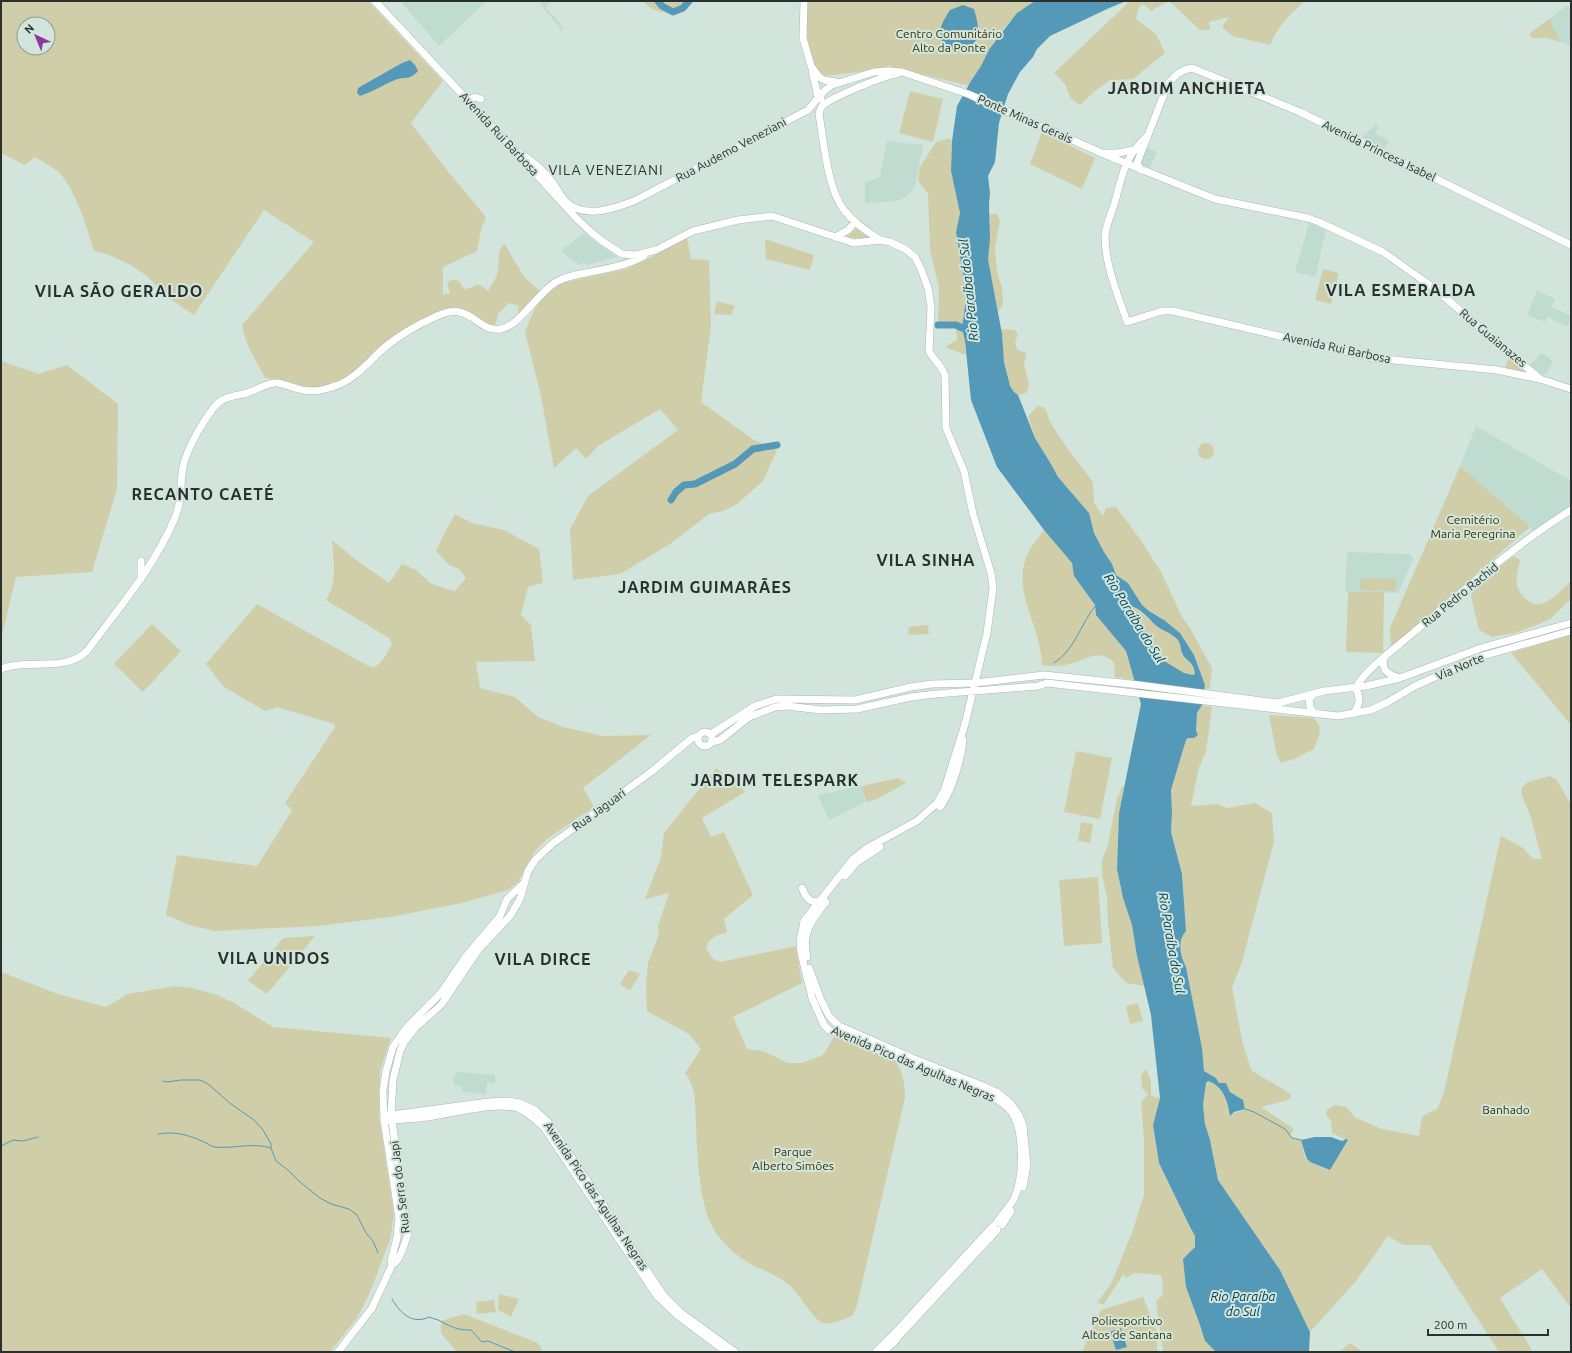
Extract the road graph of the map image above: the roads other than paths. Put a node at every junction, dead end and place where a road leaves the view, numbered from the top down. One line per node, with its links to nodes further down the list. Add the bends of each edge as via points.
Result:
1 (375, 1): 10 (street, Avenida Rui Barbosa)
2 (804, 1): 3 (street, via 803,38)
3 (811, 66): 5 (street, via 824,80); 8 (street)
4 (905, 73): 5 (street, Rua Audemo Veneziani, via 874,72); 6 (street, Rua Audemo Veneziani); 7 (street, Rua Audemo Veneziani, via 878,79)
5 (840, 82): 7 (street, via 846,89); 8 (street, Rua Audemo Veneziani, via 828,87)
6 (950, 88): 17 (street, Ponte Minas Gerais)
7 (841, 96): 11 (street, Rua Audemo Veneziani)
8 (818, 97): 11 (street); 12 (street, Rua Audemo Veneziani)
9 (481, 99): 10 (street, via 475,97)
10 (468, 101): 15 (street, Avenida Rui Barbosa)
11 (828, 102): 13 (street, Rua Audemo Veneziani, via 820,108)
12 (808, 110): 13 (street, via 815,110); 22 (street, Rua Audemo Veneziani, via 634,201 603,211)
13 (819, 114): 24 (street, via 832,186 842,207)
14 (1147, 136): 16 (street); 20 (street, via 1137,163); 27 (street, Avenida Princesa Isabel, via 1168,84 1175,75 1184,69 1192,68 1300,112)
15 (515, 150): 22 (street, Rua Audemo Veneziani, via 548,176 566,203); 23 (street, Avenida Rui Barbosa)
16 (1134, 150): 17 (street); 19 (street)
17 (1101, 153): 18 (street, Ponte Minas Gerais)
18 (1113, 158): 19 (street, Ponte Minas Gerais); 21 (street, via 1120,168)
19 (1126, 164): 20 (street, Ponte Minas Gerais); 21 (street)
20 (1142, 171): 31 (street, Rua Guaianazes, via 1215,199 1320,222 1383,252 1434,288)
21 (1120, 178): 31 (street, Avenida Rui Barbosa, via 1107,226 1106,242 1112,278 1127,322 1162,311 1173,311 1373,358 1498,370)
22 (583, 210): 23 (street)
23 (576, 218): 29 (street, Avenida Rui Barbosa)
24 (855, 222): 25 (street, via 848,230); 26 (street)
25 (835, 237): 26 (street, via 854,243); 28 (street, via 772,216 738,220 693,231)
26 (880, 240): 41 (street, via 905,249 915,257 928,288 931,307 929,351 945,375 946,428 964,471 973,514 991,573 993,588 987,633)
27 (1571, 245)
28 (649, 252): 29 (street, via 637,255); 30 (street)
29 (622, 254): 30 (street, via 623,261)
30 (620, 266): 35 (street, via 569,276 558,281 542,293 511,325 501,329 486,327 471,316 457,311 438,315 399,336 354,376 336,386 306,390 276,383 222,400 207,417 186,456 176,516)
31 (1540, 379): 32 (street, Avenida Rui Barbosa)
32 (1571, 389)
33 (1571, 510): 38 (street, Rua Pedro Rachid, via 1473,583)
34 (141, 561): 35 (street)
35 (141, 579): 39 (street, via 82,656 67,662 9,666)
36 (1571, 623): 40 (street, Via Norte, via 1482,648)
37 (1571, 631): 51 (street, Via Norte, via 1479,657 1415,686 1377,708)
38 (1384, 658): 40 (street, via 1382,664 1385,670 1390,675); 42 (street, Rua Pedro Rachid)
39 (1, 669)
40 (1400, 678): 42 (street, Via Norte)
41 (975, 683): 43 (street); 46 (street, via 932,684 855,700); 47 (street, via 1044,675 1131,684)
42 (1356, 687): 44 (street, Via Norte); 51 (street, via 1360,698)
43 (973, 691): 47 (street, via 1047,684 1246,706); 49 (street, via 911,698 857,709); 52 (street)
44 (1314, 694): 47 (street, Via Norte, via 1278,703); 50 (street, via 1310,699 1310,707)
45 (808, 699): 46 (street); 48 (street, via 810,705); 53 (street, via 785,698 764,702 744,712)
46 (822, 700): 49 (street, via 819,704)
47 (1255, 704): 50 (street, Via Norte)
48 (807, 708): 49 (street); 53 (street, via 775,707 749,717 720,740)
49 (821, 710)
50 (1314, 713): 51 (street, Via Norte, via 1338,716)
51 (1353, 714)
52 (965, 724): 58 (street, via 944,791 937,803 917,821 867,848 853,859); 62 (street, via 960,756 949,793 941,806 919,825 857,862)
53 (711, 738): 54 (street, via 707,732 700,733); 54 (street, via 709,745 702,746)
54 (698, 739): 55 (street, Rua Jaguari, via 692,738 651,772 552,844 535,860)
55 (525, 881): 57 (street, Rua Jaguari); 59 (street, Rua Jaguari)
56 (802, 888): 58 (street, via 808,900)
57 (507, 899): 59 (street, via 512,900); 60 (street, Rua Jaguari)
58 (821, 901): 62 (street)
59 (517, 906): 61 (street, Rua Jaguari)
60 (502, 912): 61 (street); 64 (street, Rua Jaguari)
61 (510, 916): 64 (street, Rua Jaguari, via 479,949 441,1005)
62 (806, 924): 63 (street, Avenida Pico das Agulhas Negras, via 806,954 811,976); 65 (street, Avenida Pico das Agulhas Negras, via 800,941 801,953 812,998)
63 (829, 1016): 65 (street); 66 (street, Avenida Pico das Agulhas Negras)
64 (418, 1021): 68 (street, Rua Serra do Japi, via 400,1052)
65 (822, 1021): 67 (street, Avenida Pico das Agulhas Negras)
66 (839, 1026): 67 (street); 69 (street, Avenida Pico das Agulhas Negras, via 983,1086 998,1093 1011,1104 1023,1126 1026,1173 1018,1202)
67 (835, 1033): 69 (street, Avenida Pico das Agulhas Negras, via 981,1091 1002,1102 1010,1110 1018,1127 1022,1166 1014,1199)
68 (388, 1118): 71 (street, Rua Serra do Japi, via 399,1218 392,1265 372,1308); 72 (street, Avenida Pico das Agulhas Negras, via 426,1117 509,1107 518,1108 531,1116 543,1126 657,1296 678,1316); 73 (street, Avenida Pico das Agulhas Negras, via 501,1102 520,1103 535,1110 548,1122 664,1296 680,1312)
69 (997, 1226): 70 (street, Avenida Pico das Agulhas Negras)
70 (893, 1339): 74 (street, Avenida Pico das Agulhas Negras); 75 (street, Avenida Pico das Agulhas Negras)
71 (338, 1352)
72 (727, 1352)
73 (735, 1352)
74 (876, 1352)
75 (883, 1352)

